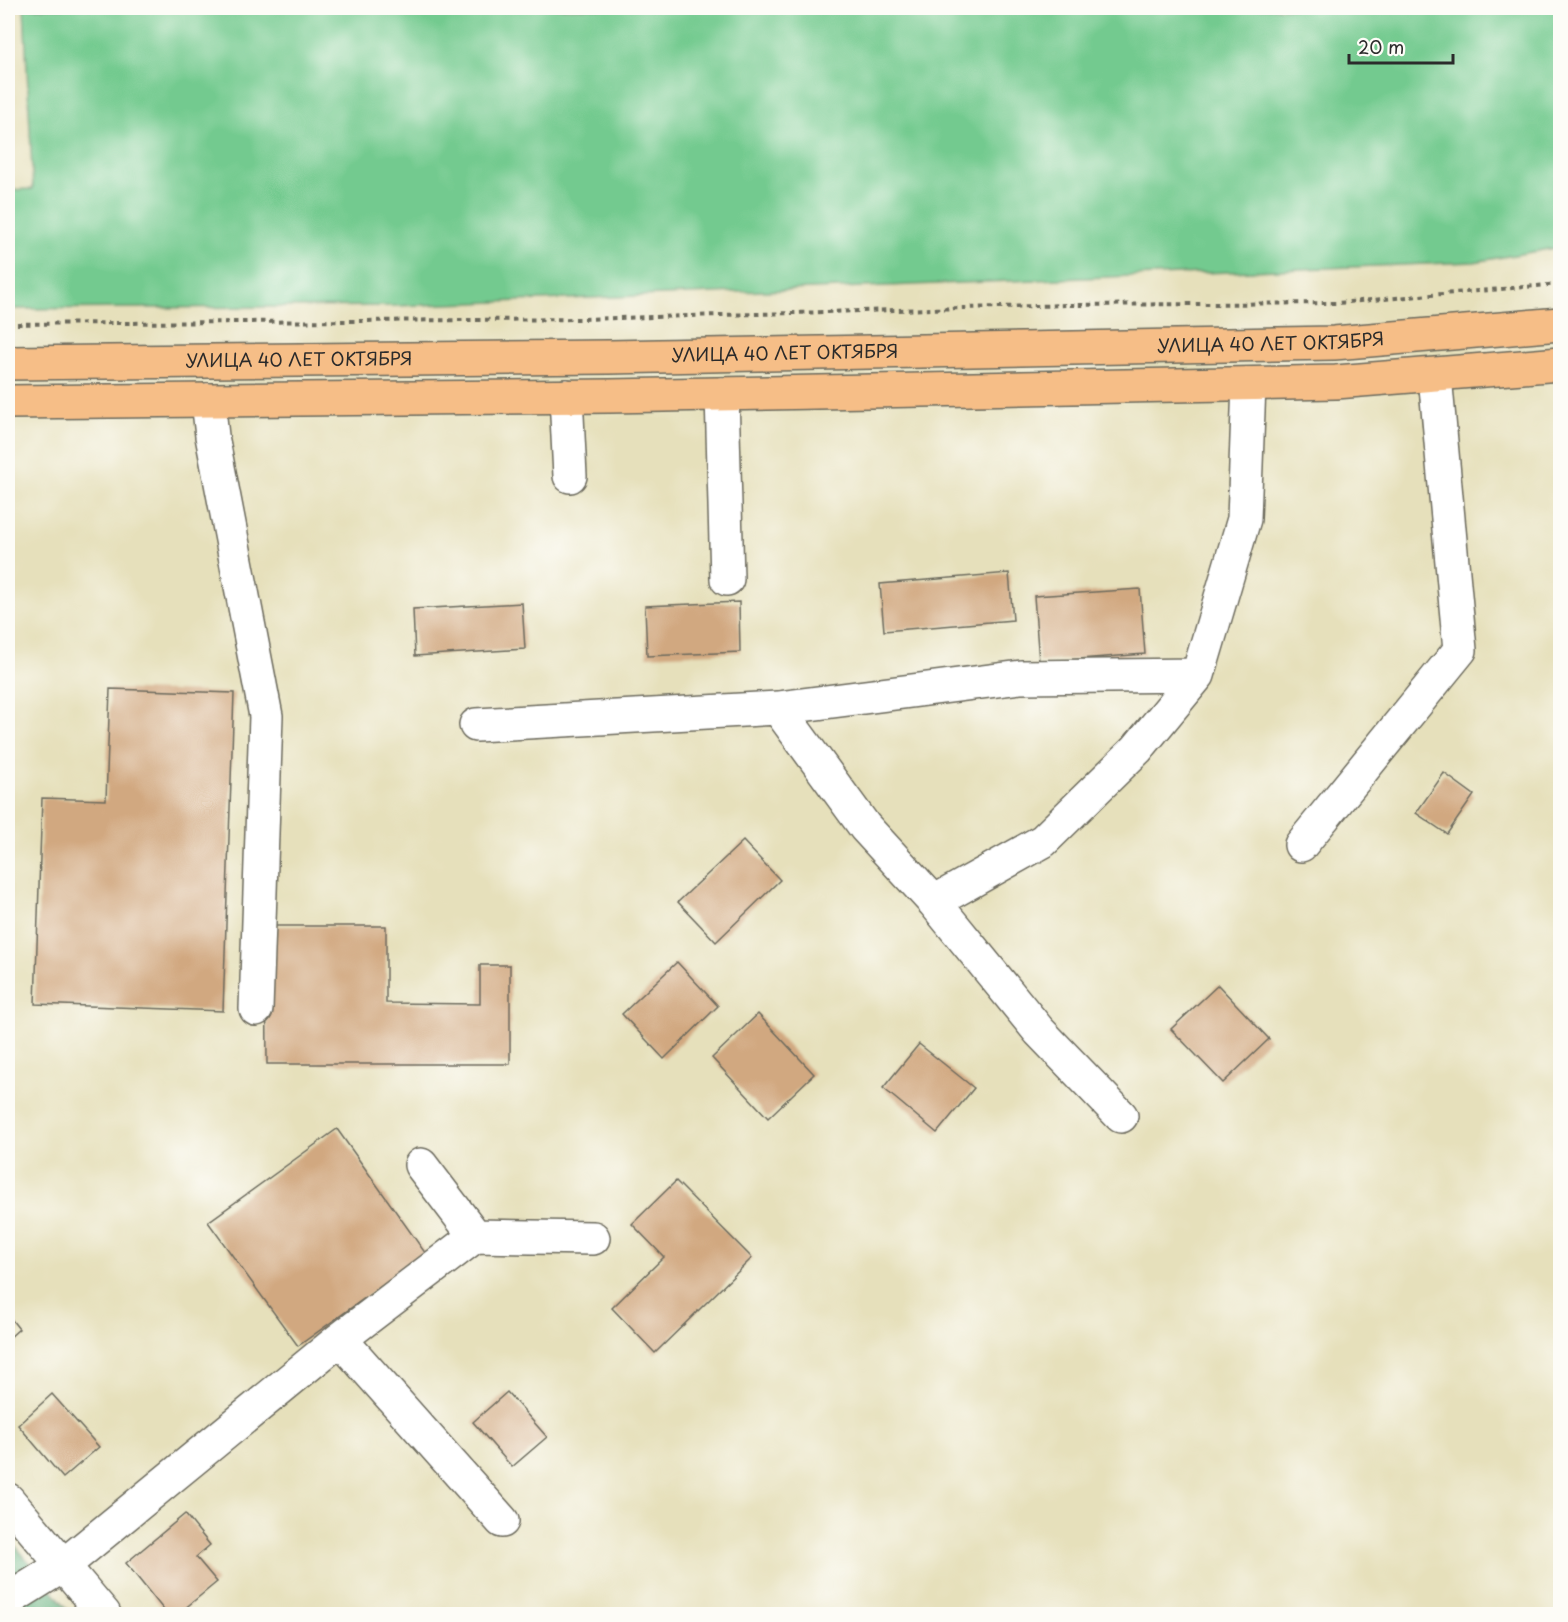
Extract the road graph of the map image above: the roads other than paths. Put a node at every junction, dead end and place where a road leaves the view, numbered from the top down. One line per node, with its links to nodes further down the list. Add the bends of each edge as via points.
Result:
1 (1560, 324): 2 (main road, УЛИЦА 40 ЛЕТ ОКТЯБРЯ, via 1334,343 621,357)
2 (8, 363)
3 (1560, 364): 4 (main road)
4 (1435, 376): 5 (main road); 15 (lane, via 1460,650)
5 (1249, 384): 6 (main road); 12 (lane, via 1244,519)
6 (722, 394): 7 (main road); 11 (lane)
7 (566, 396): 8 (main road); 10 (lane)
8 (208, 400): 9 (main road); 17 (lane, via 266,716)
9 (8, 402)
10 (570, 476)
11 (727, 579)
12 (1198, 675): 13 (lane, via 1021,677); 16 (lane, via 1137,749 1042,841)
13 (778, 708): 14 (lane); 16 (lane, via 865,827)
14 (476, 725)
15 (1300, 845)
16 (934, 902): 18 (lane, via 1039,1031)
17 (256, 1009)
18 (1121, 1116)
19 (421, 1165): 20 (lane)
20 (475, 1236): 21 (lane); 22 (lane)
21 (593, 1238)
22 (340, 1339): 24 (lane); 25 (lane)
23 (8, 1500): 25 (lane)
24 (502, 1521)
25 (64, 1565): 26 (lane); 27 (lane)
26 (8, 1600)
27 (105, 1614)

